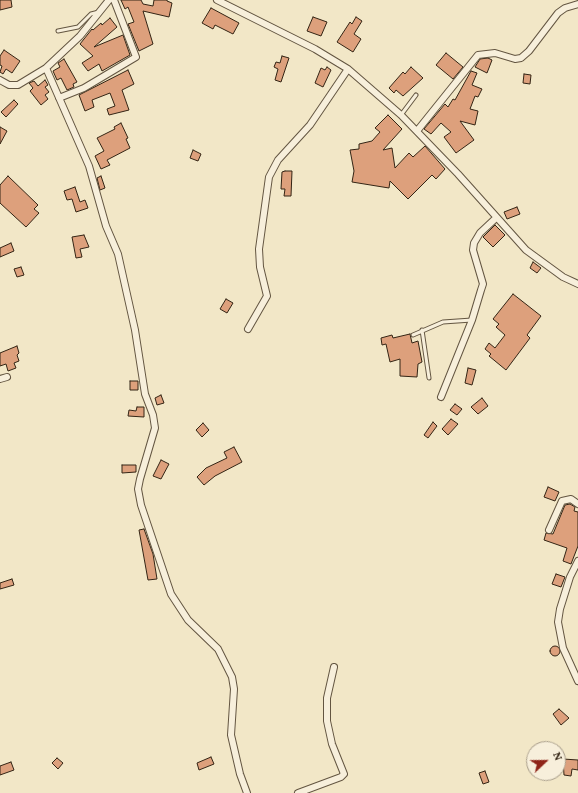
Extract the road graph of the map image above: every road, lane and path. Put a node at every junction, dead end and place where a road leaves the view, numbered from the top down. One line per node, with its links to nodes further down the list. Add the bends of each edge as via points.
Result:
1 (109, 0): 5 (street)
2 (114, 0): 11 (street, via 136,57 84,88)
3 (217, 0): 8 (street, via 315,49)
4 (578, 4): 13 (street, via 558,13 521,58 515,59 495,53 478,55)
5 (99, 12): 6 (lane, via 91,14 78,27); 7 (street, via 80,36)
6 (58, 30)
7 (46, 68): 9 (street, via 18,86); 11 (street)
8 (348, 69): 12 (street); 17 (street, via 310,125 278,160 269,177 260,249 260,267 267,296)
9 (0, 80)
10 (416, 95): 12 (lane)
11 (59, 98): 29 (street, via 88,166 106,226 118,254 145,394 154,420 154,434 138,489 141,505 171,594 188,620 218,649 232,677 234,689 231,735)
12 (401, 115): 13 (street)
13 (417, 132): 14 (street)
14 (496, 218): 15 (street, via 526,250 563,277); 16 (street, via 480,233 474,243 483,284)
15 (578, 284)
16 (472, 320): 18 (lane, via 443,322); 23 (street)
17 (248, 329)
18 (422, 330): 19 (lane); 21 (lane)
19 (413, 335)
20 (8, 377): 22 (street)
21 (429, 378)
22 (0, 380)
23 (441, 397)
24 (578, 504): 25 (street, via 571,499 562,501)
25 (549, 530)
26 (578, 562): 28 (street, via 570,577 558,622 563,648)
27 (334, 667): 30 (street, via 327,698 327,721 332,744 344,774)
28 (578, 681)
29 (247, 793)
30 (298, 793)

